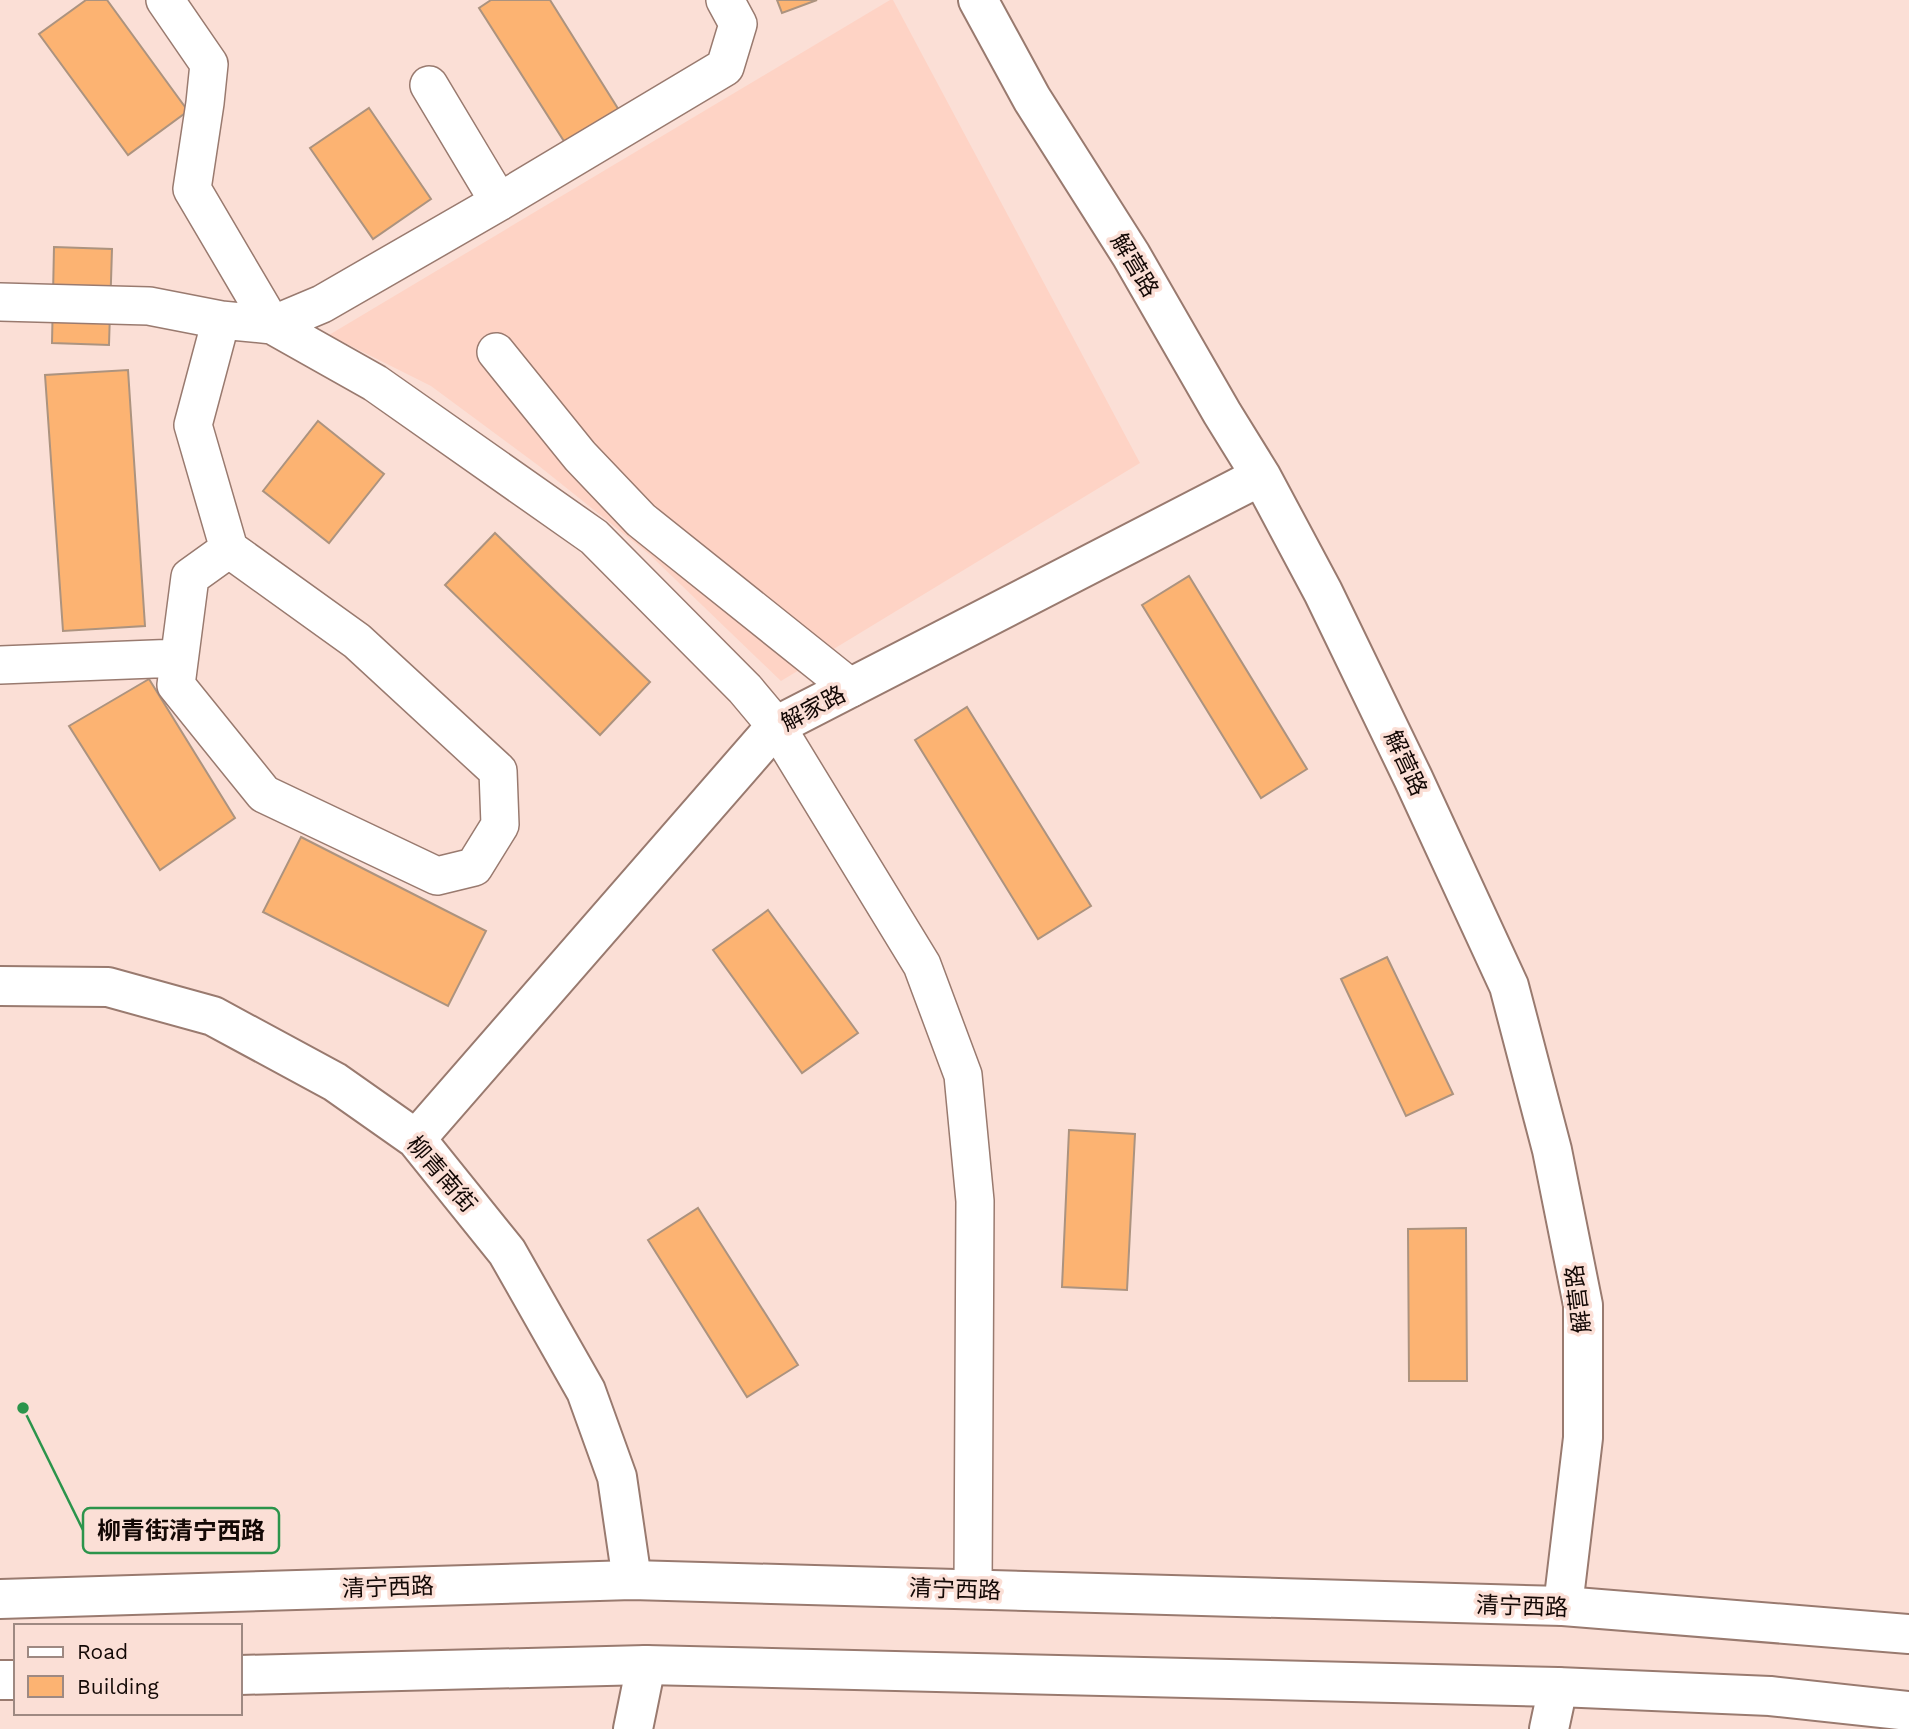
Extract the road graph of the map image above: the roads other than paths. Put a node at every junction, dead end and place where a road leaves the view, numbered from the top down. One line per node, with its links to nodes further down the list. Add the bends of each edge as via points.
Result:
1 (165, 0): 8 (street, via 209,64 192,189)
2 (724, 0): 5 (street, via 738,24 725,67)
3 (978, 0): 10 (street, 解营路, via 1032,99)
4 (429, 85): 5 (street)
5 (499, 202): 8 (street, via 322,304)
6 (0, 302): 7 (street, via 149,306)
7 (221, 320): 8 (street); 11 (street, via 193,425)
8 (272, 325): 15 (street, via 375,383 594,537)
9 (496, 352): 14 (street, via 580,456 641,520)
10 (1261, 476): 14 (street, 解家路); 21 (street, 解营路, via 1323,592 1509,986 1552,1150 1583,1305 1583,1438)
11 (229, 549): 12 (street, via 190,577); 12 (street, via 357,641 498,771 500,825 474,867 437,876 264,794 176,685)
12 (179, 659): 13 (street)
13 (0, 665)
14 (852, 688): 15 (street, 解家路)
15 (776, 726): 17 (street, 解家路); 19 (street, via 922,965 963,1075 975,1201)
16 (0, 986): 17 (street, 柳青南街, via 108,986 213,1016 335,1082)
17 (416, 1139): 18 (street, 柳青南街, via 507,1252 586,1391 617,1477)
18 (632, 1580): 19 (street, 清宁西路); 20 (street, 清宁西路)
19 (973, 1589): 21 (street, 清宁西路)
20 (0, 1599)
21 (1563, 1606): 22 (street, 清宁西路)
22 (1909, 1634)
23 (646, 1665): 24 (street); 25 (street); 27 (street)
24 (242, 1675)
25 (1558, 1687): 26 (street, via 1770,1696); 28 (street)
26 (1909, 1711)
27 (633, 1729)
28 (1549, 1729)

